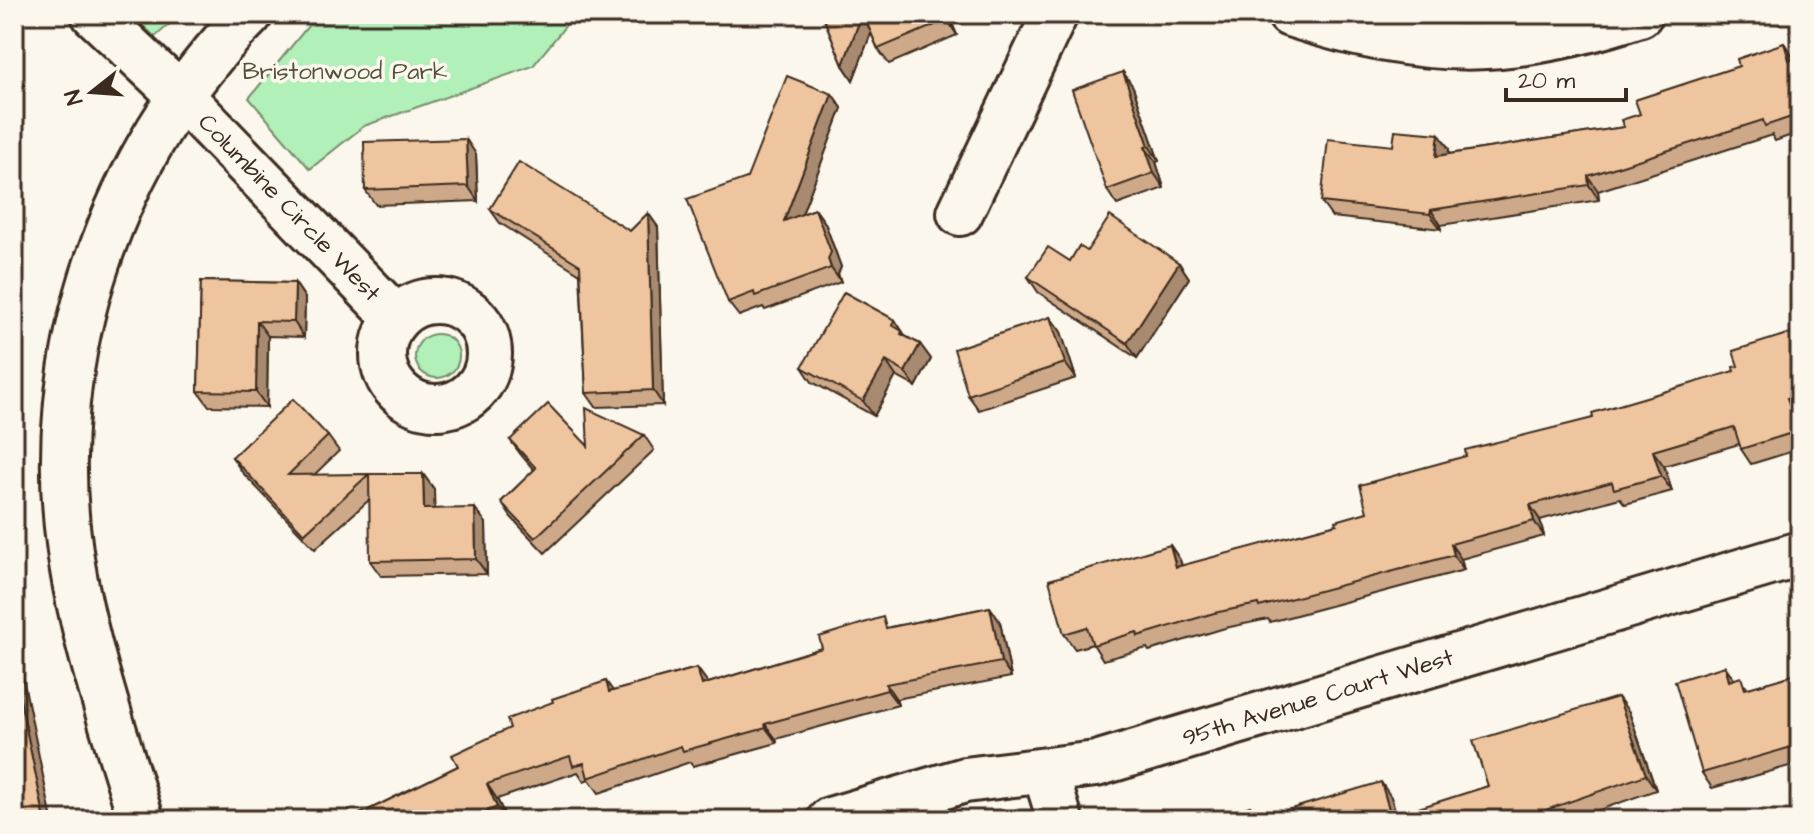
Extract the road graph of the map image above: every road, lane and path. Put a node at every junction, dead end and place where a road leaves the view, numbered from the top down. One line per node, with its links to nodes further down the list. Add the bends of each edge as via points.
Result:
1 (94, 14): 6 (street, Columbine Circle West)
2 (250, 14): 6 (street)
3 (1055, 14): 7 (street)
4 (1290, 14): 5 (street, via 1387,42 1462,49 1537,43)
5 (1640, 14)
6 (182, 97): 8 (street, Columbine Circle West); 11 (street, via 126,190 105,239 75,341 63,445 64,498 78,601)
7 (960, 213)
8 (396, 318)
9 (1800, 554): 10 (street, 95th Avenue Court West, via 1096,764)
10 (1045, 771): 12 (street, 95th Avenue Court West, via 965,780); 13 (street)
11 (141, 820)
12 (830, 820)
13 (1060, 820)

